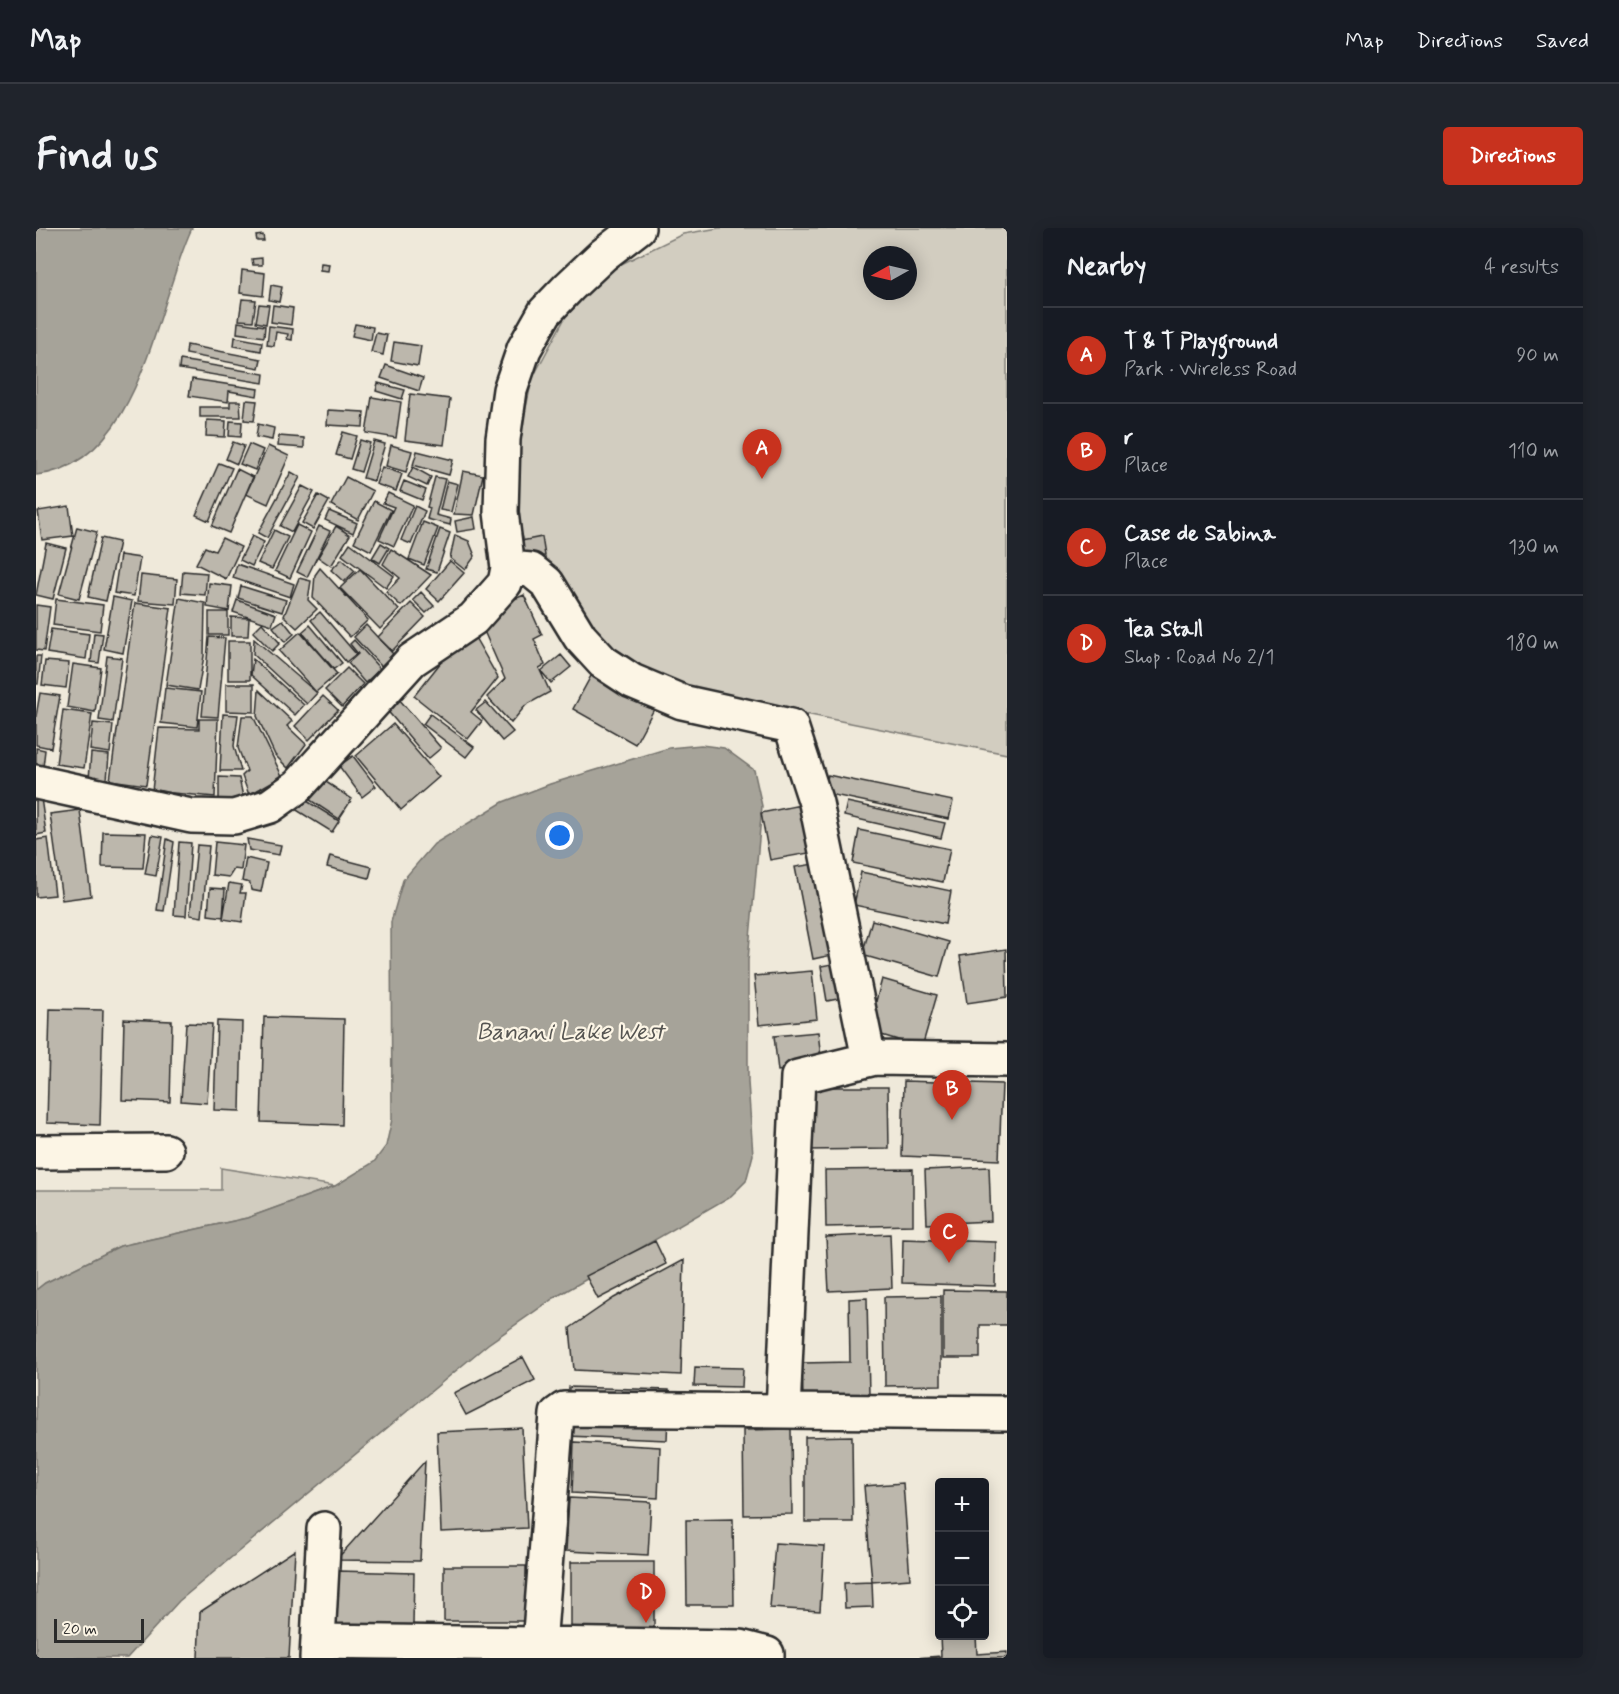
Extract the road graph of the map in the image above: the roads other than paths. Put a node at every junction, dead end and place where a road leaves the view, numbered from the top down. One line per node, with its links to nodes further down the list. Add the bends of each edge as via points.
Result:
1 (638, 228): 2 (street, via 603,255 545,312 524,349 510,390 503,439 501,512)
2 (508, 568): 3 (street, via 505,583 472,619 412,660 298,786 270,806 234,816 191,816); 4 (street, via 531,570 547,584 580,637 603,662 632,681 682,702 790,726 816,803 864,1047)
3 (36, 782)
4 (875, 1058): 5 (street); 8 (street, via 798,1077)
5 (1007, 1060)
6 (165, 1151): 7 (street)
7 (36, 1152)
8 (783, 1412): 9 (street); 12 (street, via 564,1410 557,1414)
9 (1007, 1413)
10 (324, 1529): 11 (street)
11 (317, 1649): 12 (street)
12 (538, 1651): 13 (street, via 740,1647 767,1654)
13 (767, 1658)

